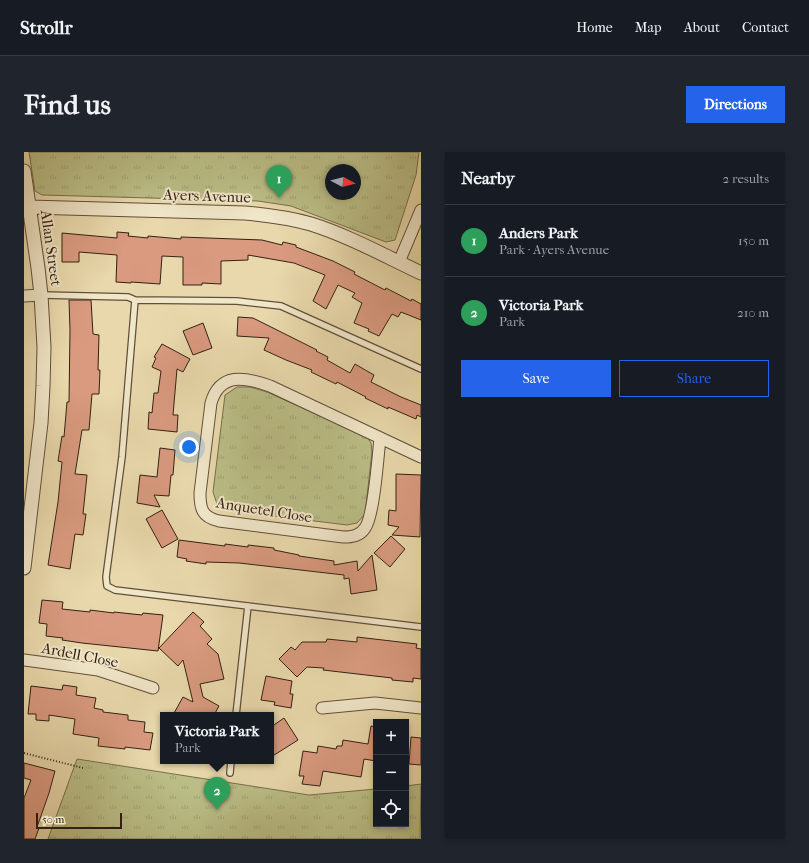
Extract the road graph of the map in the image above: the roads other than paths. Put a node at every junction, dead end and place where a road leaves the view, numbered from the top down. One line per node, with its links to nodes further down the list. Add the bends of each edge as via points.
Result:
1 (24, 171): 2 (street, Allan Street)
2 (30, 207): 4 (street, Ayers Avenue, via 245,213 280,217 312,224); 6 (street, Allan Street)
3 (421, 210): 4 (street)
4 (399, 262): 5 (street, Ayers Avenue)
5 (421, 273)
6 (41, 295): 7 (street); 8 (lane); 12 (street, Allan Street, via 44,347 42,416)
7 (24, 296)
8 (135, 300): 9 (lane, via 237,301 281,306); 13 (lane, via 122,457 106,577 107,586 115,590)
9 (421, 369)
10 (380, 438): 10 (street, Anquetel Close, via 261,383 237,379 223,382 214,393 211,403 200,493 201,508 207,516 219,521 343,537 356,536 365,528 370,515); 11 (street, Anquetel Close)
11 (421, 457)
12 (24, 568)
13 (248, 606): 14 (lane); 19 (lane)
14 (421, 627)
15 (24, 660): 16 (street, Ardell Close, via 98,670)
16 (153, 688)
17 (322, 708): 18 (street, via 375,703)
18 (421, 708)
19 (236, 712)
20 (231, 764): 21 (lane)
21 (230, 773)

